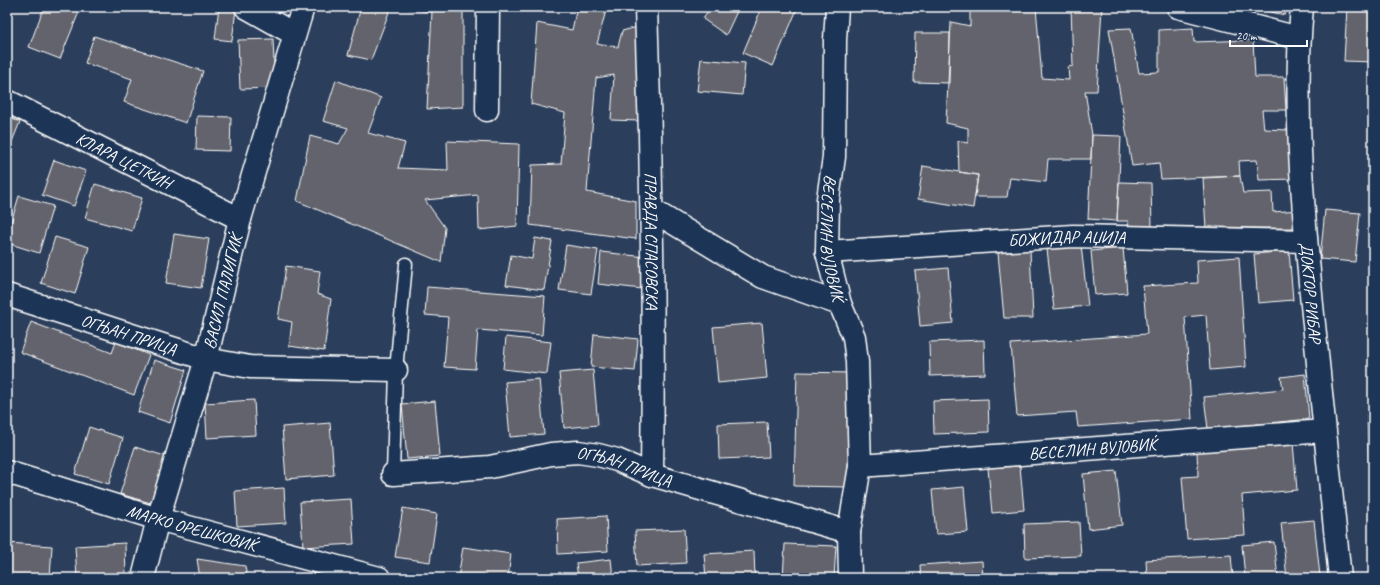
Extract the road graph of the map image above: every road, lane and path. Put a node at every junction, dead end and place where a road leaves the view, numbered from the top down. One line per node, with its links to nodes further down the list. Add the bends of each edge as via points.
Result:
1 (246, 7): 8 (street)
2 (303, 7): 8 (street, ВАСИЛ ПАЛИГИЌ)
3 (488, 7): 11 (street)
4 (646, 7): 12 (street, ПРАВДА СПАСОВСКА)
5 (837, 7): 15 (street, ВЕСЕЛИН ВУЈОВИЌ, via 834,40 834,157 827,211)
6 (1178, 7): 9 (street)
7 (1302, 7): 9 (street, ДОКТОР РИБАР)
8 (294, 34): 13 (street, ВАСИЛ ПАЛИГИЌ)
9 (1299, 38): 14 (street, ДОКТОР РИБАР, via 1299,127)
10 (7, 101): 13 (street, КЛАРА ЦЕТКИН)
11 (487, 110)
12 (652, 210): 18 (street, via 763,277); 25 (street, ПРАВДА СПАСОВСКА)
13 (240, 219): 19 (street, ВАСИЛ ПАЛИГИЌ)
14 (1306, 241): 15 (street, БОЖИДАР АЏИЈА, via 1073,236); 21 (street, ДОКТОР РИБАР)
15 (826, 252): 18 (street, ВЕСЕЛИН ВУЈОВИЌ)
16 (406, 264): 20 (lane)
17 (7, 295): 19 (street, ОГЊАН ПРИЦА)
18 (840, 304): 22 (street, ВЕСЕЛИН ВУЈОВИЌ, via 854,337)
19 (206, 359): 20 (street, ОГЊАН ПРИЦА, via 250,367); 26 (street, ВАСИЛ ПАЛИГИЌ)
20 (396, 370): 24 (lane)
21 (1324, 430): 22 (street, ВЕСЕЛИН ВУЈОВИЌ); 31 (street, ДОКТОР РИБАР)
22 (860, 466): 27 (street, ВЕСЕЛИН ВУЈОВИЌ)
23 (7, 472): 26 (street, МАРКО ОРЕШКОВИЌ)
24 (393, 474): 25 (street, ОГЊАН ПРИЦА, via 490,468 551,454 578,452 617,460)
25 (652, 475): 27 (street, ОГЊАН ПРИЦА)
26 (158, 519): 28 (street, ВАСИЛ ПАЛИГИЌ); 29 (street, МАРКО ОРЕШКОВИЌ)
27 (850, 532): 30 (street, ВЕСЕЛИН ВУЈОВИЌ)
28 (143, 578)
29 (379, 578)
30 (850, 578)
31 (1340, 578)

